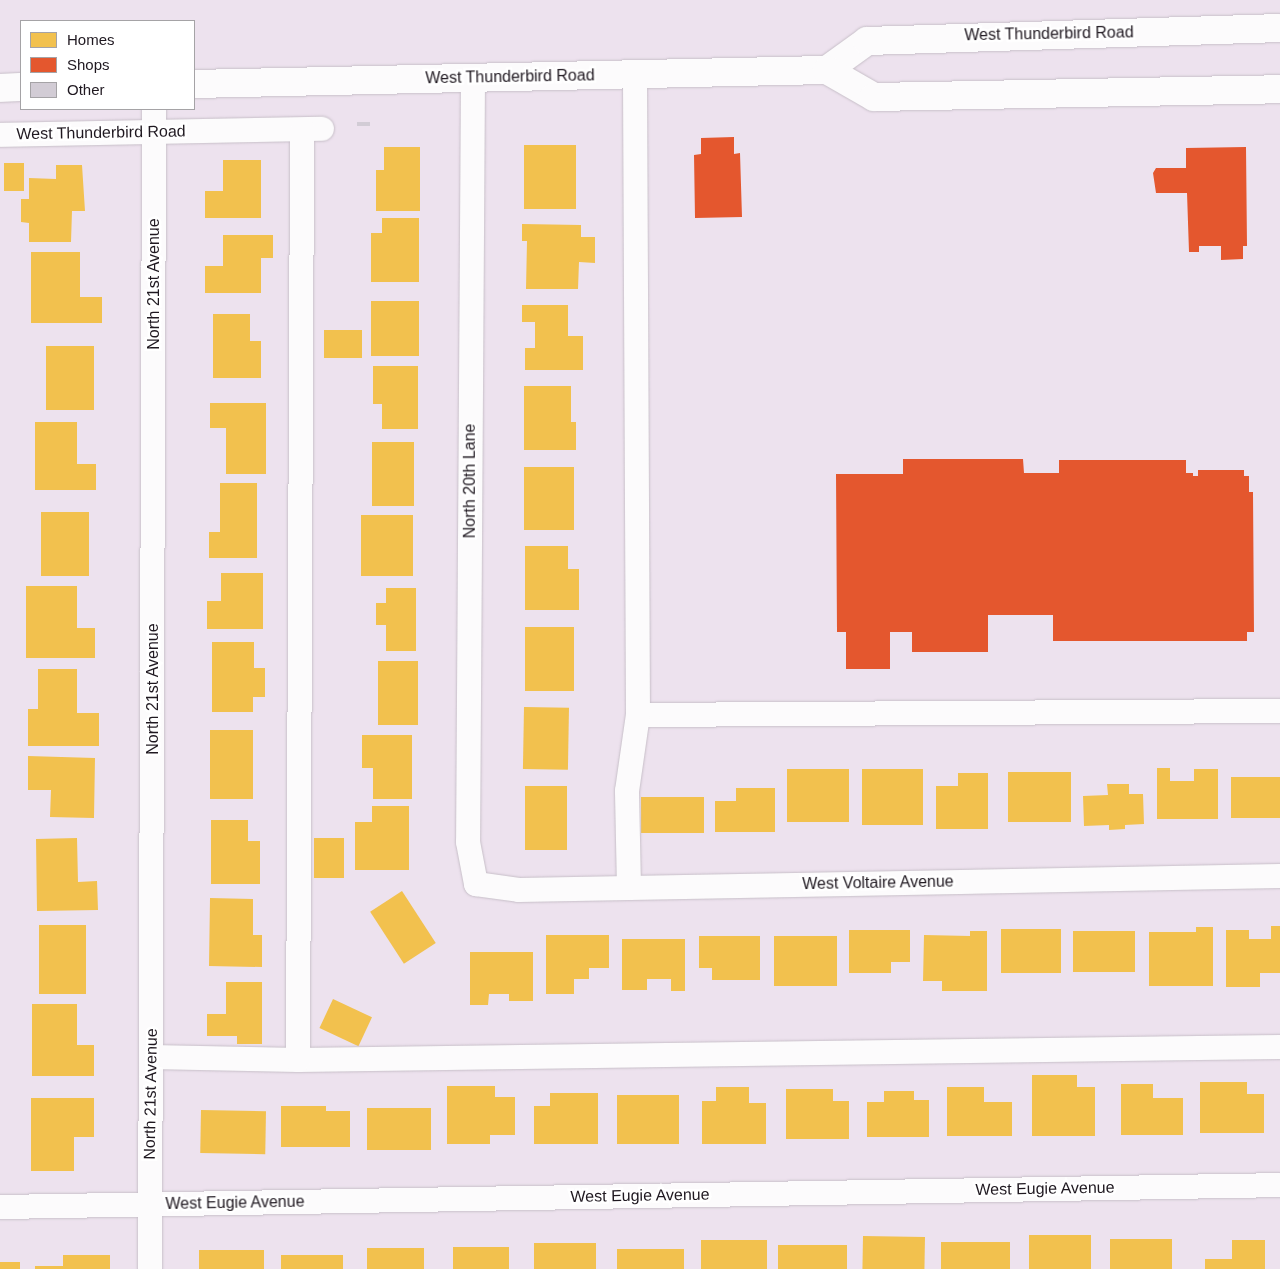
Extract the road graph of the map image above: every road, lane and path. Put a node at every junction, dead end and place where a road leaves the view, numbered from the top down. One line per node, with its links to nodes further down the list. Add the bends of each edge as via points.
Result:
1 (1280, 28): 2 (main road, West Thunderbird Road, via 867,41)
2 (827, 70): 3 (main road, West Thunderbird Road); 8 (main road, via 874,97)
3 (635, 74): 4 (main road, West Thunderbird Road); 12 (street)
4 (473, 78): 5 (main road, West Thunderbird Road); 14 (street, North 20th Lane, via 468,842)
5 (195, 84)
6 (0, 88): 7 (main road)
7 (20, 88)
8 (1280, 89)
9 (154, 120): 10 (street, West Thunderbird Road); 17 (street, North 21st Avenue); 18 (street, West Thunderbird Road, via 312,129)
10 (0, 135)
11 (1280, 711): 12 (street)
12 (638, 715): 15 (street, via 627,791)
13 (1280, 876): 15 (street, West Voltaire Avenue)
14 (476, 884): 15 (street, West Voltaire Avenue, via 519,890)
15 (629, 888)
16 (1280, 1048): 18 (street)
17 (151, 1057): 18 (street); 20 (street, North 21st Avenue)
18 (298, 1060)
19 (1280, 1185): 20 (street, West Eugie Avenue)
20 (151, 1204): 21 (street, West Eugie Avenue); 22 (street, North 21st Avenue)
21 (0, 1207)
22 (150, 1269)

